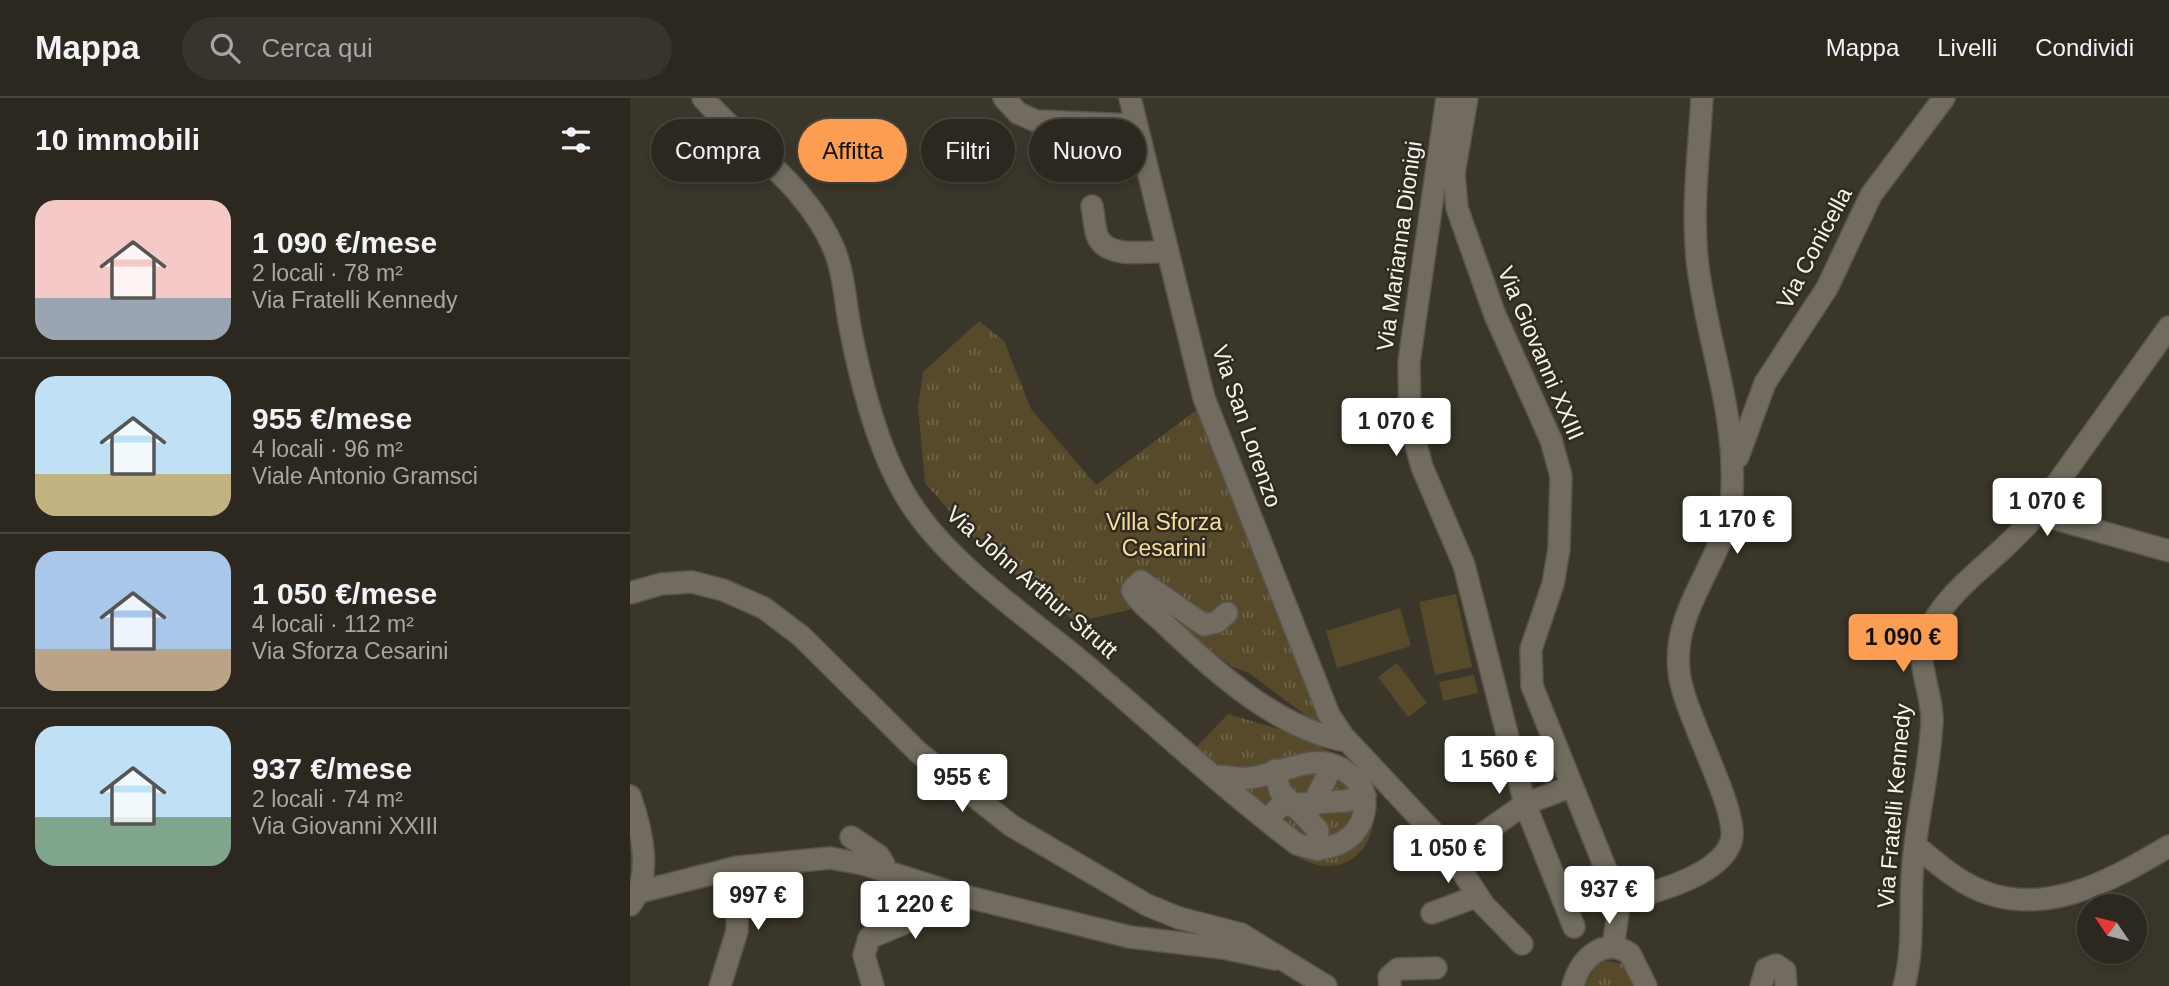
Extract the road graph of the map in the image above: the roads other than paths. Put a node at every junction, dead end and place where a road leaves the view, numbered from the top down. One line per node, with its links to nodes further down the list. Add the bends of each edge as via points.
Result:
1 (703, 98): 22 (street, Via John Arthur Strutt, via 789,181 835,252 858,363 883,441 902,488 922,520 977,574)
2 (1003, 98): 8 (street)
3 (1130, 98): 9 (street, Via San Lorenzo)
4 (1447, 98): 26 (street, Via Marianna Dionigi, via 1409,362 1408,415 1418,458 1464,565)
5 (1467, 98): 23 (street, Via Giovanni XXIII, via 1454,173 1459,216 1560,470 1558,557 1531,649 1530,671 1536,702)
6 (1702, 98): 15 (street, via 1697,260 1726,393)
7 (1944, 98): 15 (street, Via Conicella, via 1876,187 1827,288 1765,383)
8 (1032, 119)
9 (1133, 119)
10 (1146, 172): 12 (street, Via San Lorenzo)
11 (1092, 206): 12 (street, via 1097,237 1105,246 1128,252)
12 (1166, 251): 19 (street, Via San Lorenzo, via 1211,416 1332,722)
13 (2169, 327): 14 (street)
14 (2090, 440): 16 (street, via 2077,471 2055,500 2054,515 2062,522); 32 (street, Via Fratelli Kennedy, via 2019,535 1957,589 1927,633 1922,657 1932,722)
15 (1733, 473): 41 (street, via 1727,525 1687,608 1678,653 1686,708 1727,805 1731,841 1720,860 1707,869)
16 (2169, 551)
17 (630, 593): 46 (street, via 692,582 764,608 801,636 912,746 1012,826 1147,905 1234,931)
18 (1227, 613): 19 (street, via 1204,625 1141,581 1133,585 1132,590 1204,662 1303,729)
19 (1348, 741): 35 (street, Via San Lorenzo)
20 (1332, 765): 21 (street, via 1308,762); 25 (street, via 1356,779); 27 (street)
21 (1276, 770): 22 (street, via 1249,778); 27 (street, via 1280,791)
22 (1216, 776): 28 (street, Via John Arthur Strutt)
23 (1572, 786): 26 (street); 41 (street, Via Giovanni XXIII)
24 (630, 796): 40 (street, via 644,860)
25 (1365, 796): 27 (street); 31 (street, via 1360,823)
26 (1525, 804): 35 (street); 43 (street, Via Marianna Dionigi)
27 (1304, 808): 28 (street, via 1281,805); 30 (street); 31 (street); 34 (street, via 1318,830)
28 (1268, 820): 30 (street, Via John Arthur Strutt)
29 (851, 837): 37 (street, via 882,859)
30 (1289, 838): 34 (street, Via John Arthur Strutt)
31 (1346, 841): 34 (street)
32 (1915, 845): 33 (street, via 1968,885 2001,897 2032,900 2088,888); 56 (street, Via Fratelli Kennedy)
33 (2169, 846)
34 (1317, 850)
35 (1452, 855): 39 (street, Via San Lorenzo)
36 (738, 867): 37 (street, via 819,857); 40 (street); 49 (street, via 736,936)
37 (882, 870): 38 (street)
38 (960, 895): 46 (street, via 1139,939 1223,948); 50 (street, via 869,938 864,955)
39 (1478, 896): 42 (street); 44 (street, Via San Lorenzo)
40 (634, 899)
41 (1618, 902): 45 (street, Via Giovanni XXIII)
42 (1432, 913)
43 (1574, 927)
44 (1522, 944)
45 (1613, 947): 52 (street, via 1602,948 1588,958); 53 (street, via 1630,954)
46 (1290, 963): 51 (street)
47 (1436, 968): 48 (street, via 1398,969)
48 (1390, 980)
49 (720, 986)
50 (873, 986)
51 (1326, 986)
52 (1573, 986)
53 (1646, 986)
54 (1761, 986): 55 (street, via 1766,970 1776,965 1785,971)
55 (1787, 986)
56 (1904, 986)

